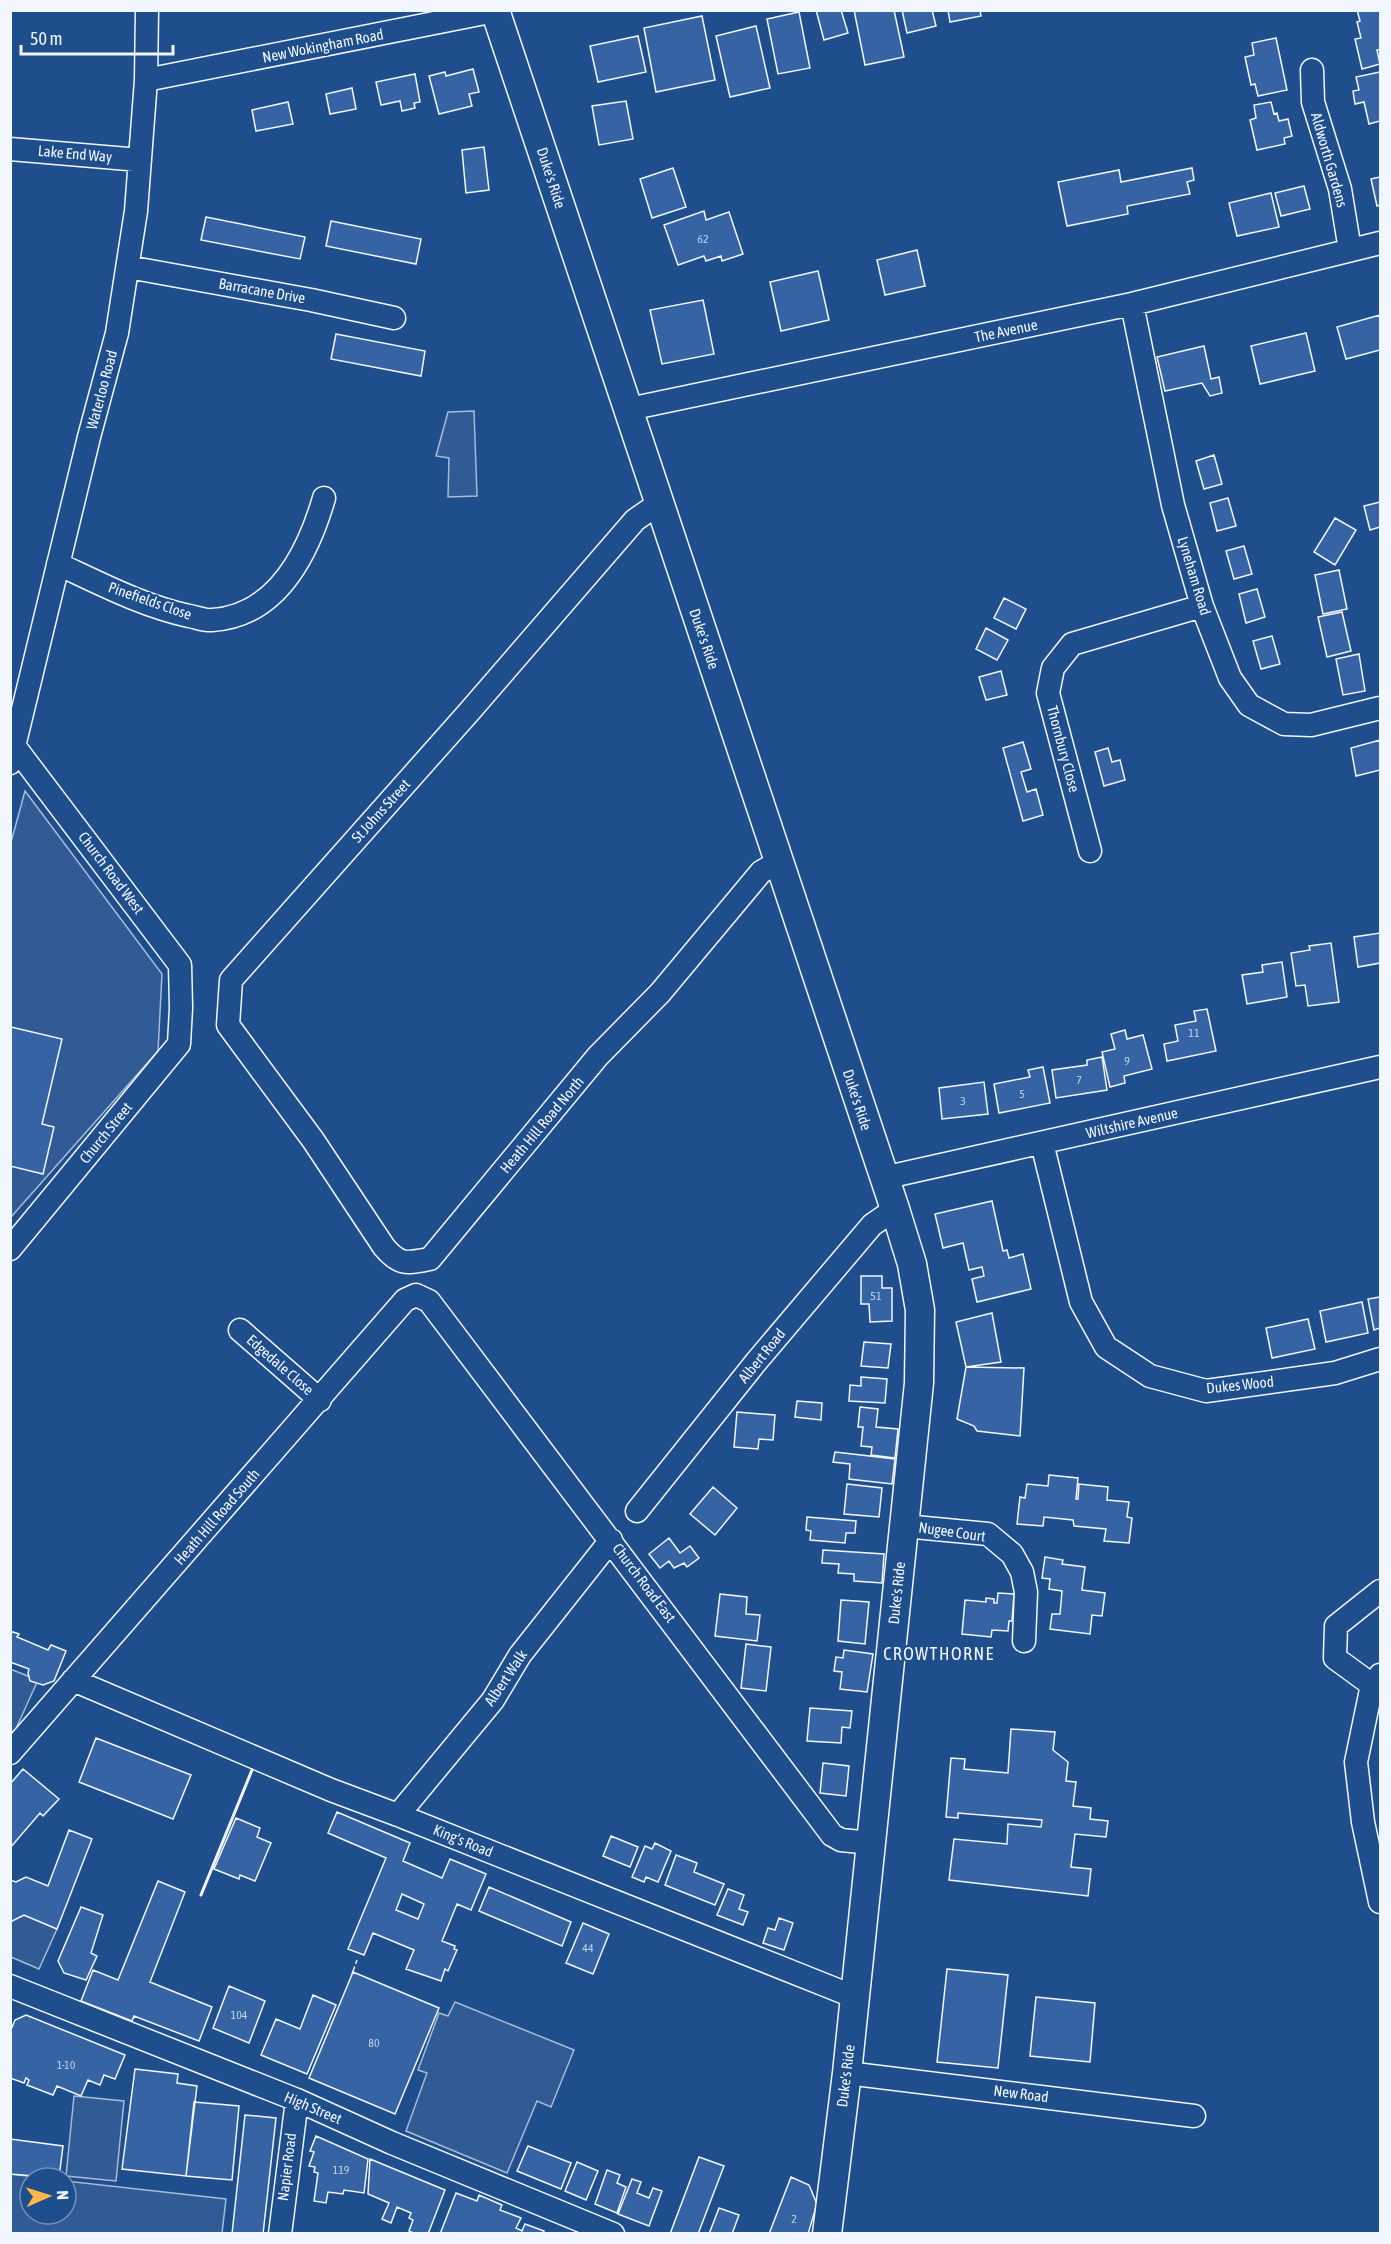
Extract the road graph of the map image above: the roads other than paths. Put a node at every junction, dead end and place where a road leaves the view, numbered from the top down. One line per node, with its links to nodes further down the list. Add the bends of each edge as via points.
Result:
1 (147, 10): 4 (street, Waterloo Road)
2 (497, 11): 4 (street, New Wokingham Road); 12 (main road, Duke's Ride)
3 (1312, 70): 8 (street, Aldworth Gardens, via 1313,102 1340,189)
4 (146, 80): 6 (street, Waterloo Road)
5 (10, 148): 6 (street, Lake End Way)
6 (140, 160): 9 (street, Waterloo Road)
7 (1380, 243): 8 (street, The Avenue)
8 (1350, 250): 10 (street, The Avenue)
9 (128, 267): 11 (street, Barracane Drive); 15 (street, Waterloo Road, via 117,333)
10 (1132, 304): 12 (street, The Avenue); 16 (street, Lyneham Road, via 1173,505)
11 (394, 318)
12 (628, 409): 14 (main road, Duke's Ride)
13 (324, 498): 15 (street, Pinefields Close, via 301,559 275,591 246,612 211,620 173,612 122,595)
14 (658, 504): 20 (main road, Duke's Ride); 23 (street, St Johns Street, via 635,520 231,980 228,1025)
15 (58, 564): 18 (street, Waterloo Road)
16 (1202, 606): 17 (street, Lyneham Road, via 1230,678 1249,705 1284,724 1311,725); 19 (street, Thornbury Close, via 1072,644 1053,668 1048,693)
17 (1380, 708)
18 (13, 755): 21 (street, Church Road West, via 180,965)
19 (1090, 851)
20 (778, 862): 23 (street, Heath Hill Road North, via 760,872 660,993 598,1056 430,1259 395,1259); 25 (main road, Duke's Ride)
21 (181, 1008): 27 (street, Church Street, via 179,1044)
22 (1380, 1067): 24 (street, Wiltshire Avenue)
23 (313, 1140)
24 (1042, 1143): 25 (street, Wiltshire Avenue); 30 (street, Dukes Wood, via 1081,1302 1106,1347 1150,1376 1206,1391 1335,1373)
25 (883, 1178): 26 (main road, Duke's Ride)
26 (895, 1209): 32 (street, Albert Road, via 872,1225 756,1362); 33 (main road, Duke's Ride, via 917,1287 921,1340)
27 (10, 1249)
28 (429, 1301): 31 (street, Heath Hill Road South, via 416,1295 405,1300); 34 (street, Church Road East)
29 (240, 1330): 31 (street, Edgedale Close)
30 (1380, 1359)
31 (320, 1400): 37 (street, Heath Hill Road South)
32 (638, 1511)
33 (904, 1526): 36 (street, Nugee Court, via 988,1534 1012,1554 1022,1572 1026,1592); 41 (main road, Duke's Ride)
34 (611, 1540): 40 (street, Albert Walk, via 520,1655 493,1700); 41 (street, Church Road East, via 831,1835)
35 (1380, 1591): 38 (street, via 1336,1626 1335,1658)
36 (1024, 1641)
37 (73, 1680): 39 (street, Heath Hill Road South); 40 (street, King's Road)
38 (1376, 1680): 42 (street, via 1356,1762)
39 (12, 1748)
40 (398, 1815): 44 (street, King's Road)
41 (871, 1843): 44 (main road, Duke's Ride)
42 (1380, 1902)
43 (10, 1986): 46 (street, High Street)
44 (855, 1997): 45 (main road, Duke's Ride)
45 (847, 2073): 47 (street, New Road); 50 (main road, Duke's Ride)
46 (297, 2100): 48 (street, Napier Road); 49 (street, High Street)
47 (1194, 2116)
48 (280, 2234)
49 (613, 2234)
50 (827, 2234)

